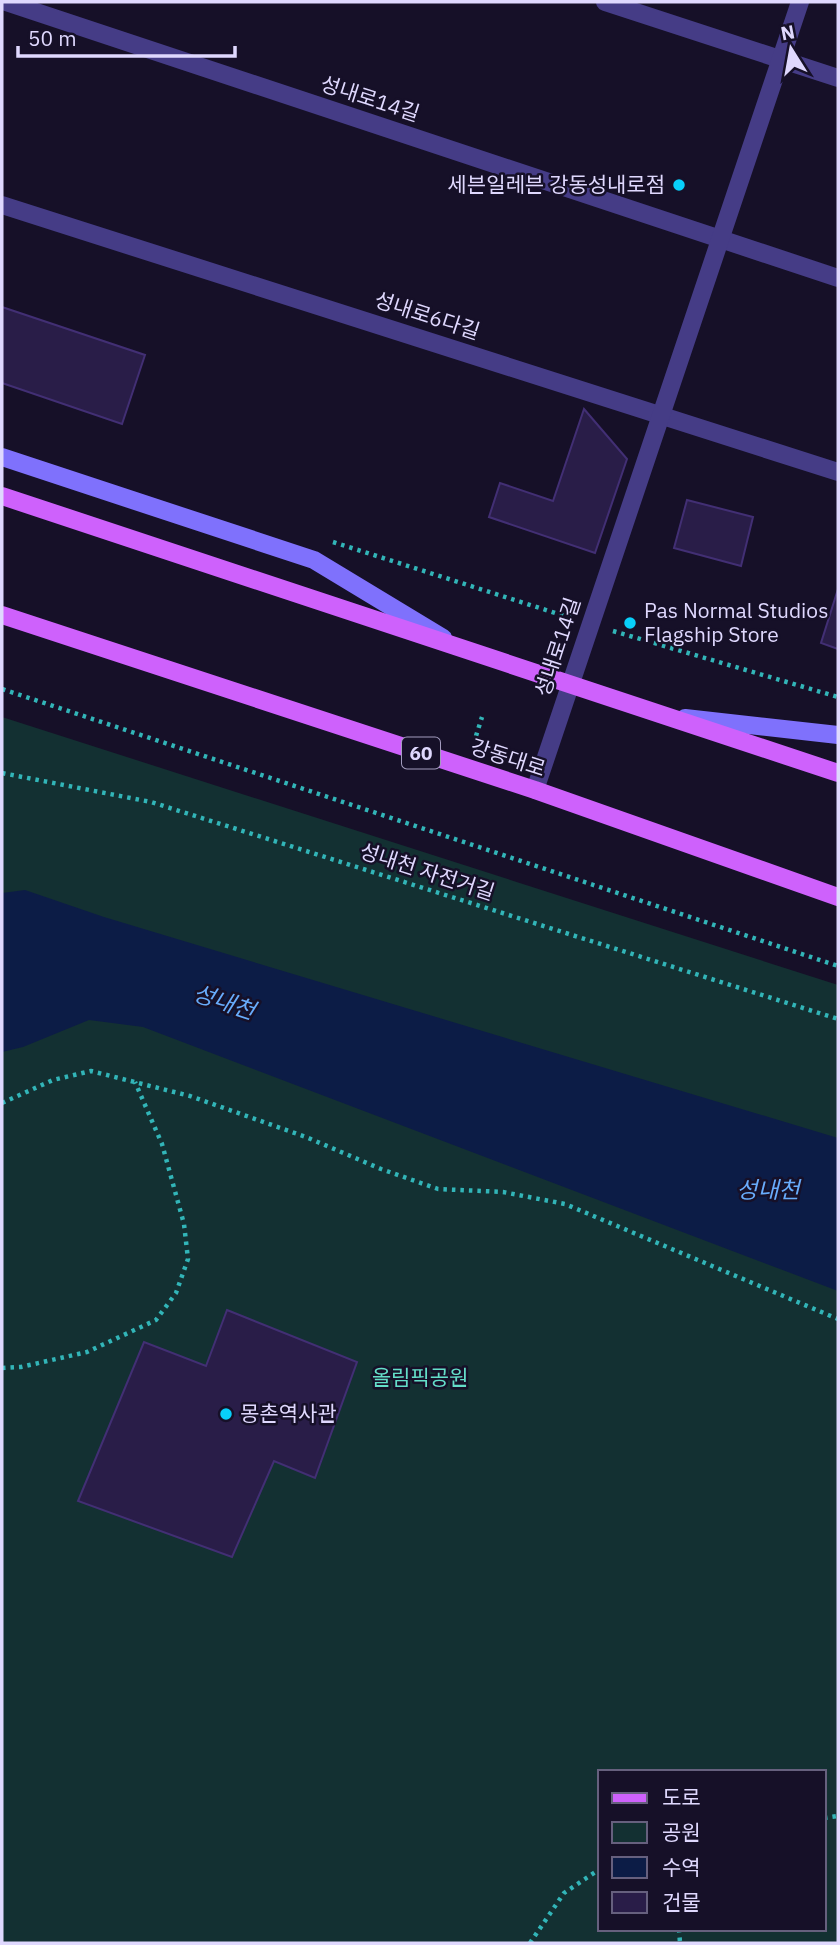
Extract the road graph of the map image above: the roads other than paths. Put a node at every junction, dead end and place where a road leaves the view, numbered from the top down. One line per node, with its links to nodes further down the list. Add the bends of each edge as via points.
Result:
1 (6, 2): 7 (street, 성내로14길)
2 (605, 2): 4 (street)
3 (800, 2): 4 (street, 성내로14길)
4 (781, 59): 5 (street); 7 (street, 성내로14길)
5 (838, 78)
6 (2, 205): 9 (street, 성내로6다길)
7 (720, 239): 8 (street, 성내로14길); 9 (street, 성내로14길)
8 (838, 278)
9 (661, 414): 11 (street, 성내로6다길); 15 (street, 성내로14길)
10 (2, 457): 14 (main road, via 314,560)
11 (838, 472)
12 (2, 496): 14 (main road)
13 (2, 615): 19 (main road, 강동대로 / 60)
14 (464, 651): 15 (main road)
15 (570, 684): 16 (main road); 19 (street, 성내로14길)
16 (667, 716): 17 (main road); 18 (main road)
17 (838, 735)
18 (838, 773)
19 (535, 790): 20 (main road, 강동대로 / 60)
20 (838, 897)

